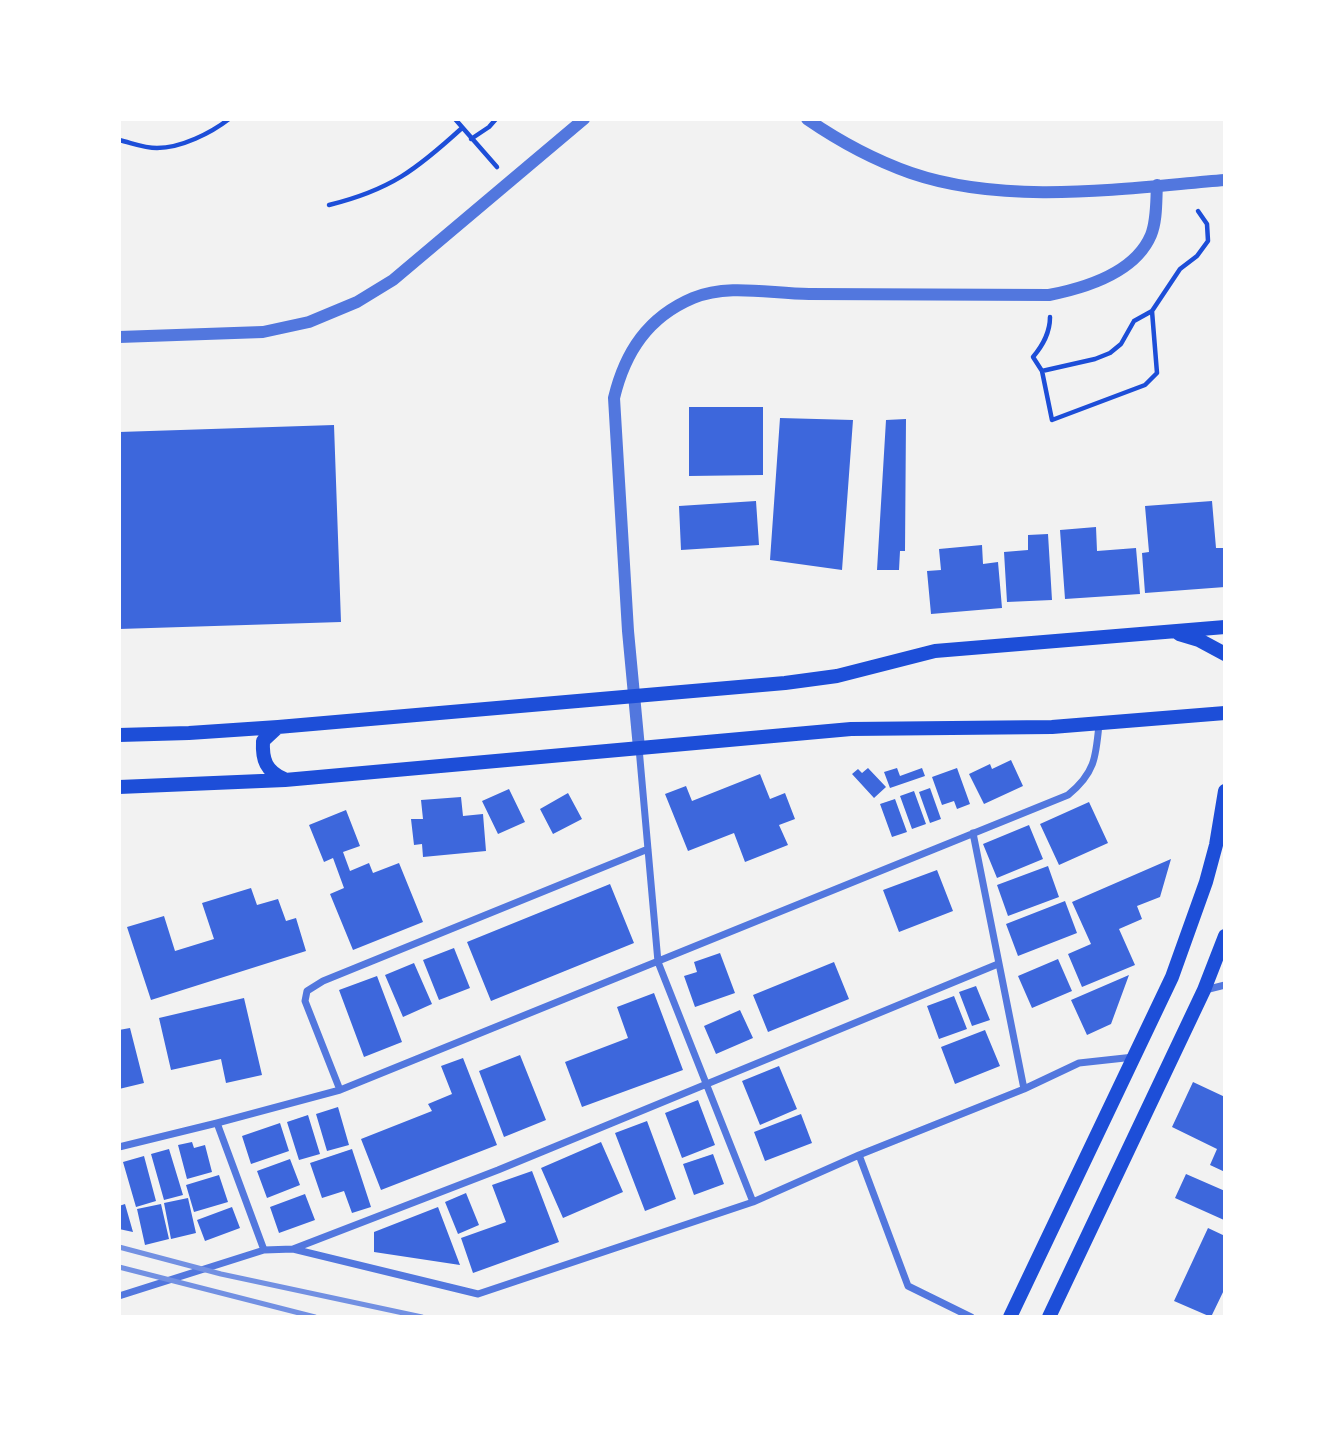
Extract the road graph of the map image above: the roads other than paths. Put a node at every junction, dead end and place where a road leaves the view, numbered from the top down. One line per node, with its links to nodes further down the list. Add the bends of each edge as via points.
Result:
1 (584, 119): 5 (street, via 393,280 357,302 309,322 263,332)
2 (807, 119): 4 (street, via 874,158 948,182 1043,192)
3 (1225, 180): 4 (street)
4 (1157, 186): 9 (street, via 1155,222 1142,249 1107,278 1079,289 1049,295 730,290 691,299 648,328 621,369 614,398)
5 (119, 337)
6 (1225, 627): 7 (main road)
7 (1171, 632): 8 (main road); 9 (main road, via 935,651 837,676)
8 (1225, 654)
9 (634, 696): 12 (main road); 14 (street)
10 (1225, 713): 11 (main road)
11 (1099, 723): 14 (main road, via 851,729); 18 (street, via 1093,765 1083,782 1068,795)
12 (278, 727): 13 (main road); 15 (main road, via 263,741 262,753 266,766)
13 (119, 735)
14 (639, 748): 15 (main road); 19 (street)
15 (285, 780): 16 (main road)
16 (119, 787)
17 (1225, 791): 25 (main road, via 1212,858 1189,932)
18 (973, 833): 21 (street); 22 (street)
19 (648, 849): 21 (street); 28 (street, via 307,991 305,1001)
20 (1225, 936): 24 (main road)
21 (658, 962): 26 (street); 28 (street)
22 (999, 964): 26 (street); 27 (street)
23 (1225, 985): 24 (street)
24 (1204, 990): 38 (main road)
25 (1135, 1057): 27 (street, via 1079,1063); 37 (main road)
26 (708, 1084): 32 (street); 33 (street)
27 (1024, 1089): 31 (street)
28 (340, 1090): 29 (street)
29 (217, 1123): 30 (street); 34 (street)
30 (119, 1147)
31 (859, 1155): 32 (street); 36 (street, via 908,1286)
32 (752, 1202): 33 (street, via 478,1294)
33 (293, 1249): 34 (street)
34 (264, 1250): 35 (street)
35 (119, 1296)
36 (971, 1317)
37 (1010, 1317)
38 (1049, 1317)

